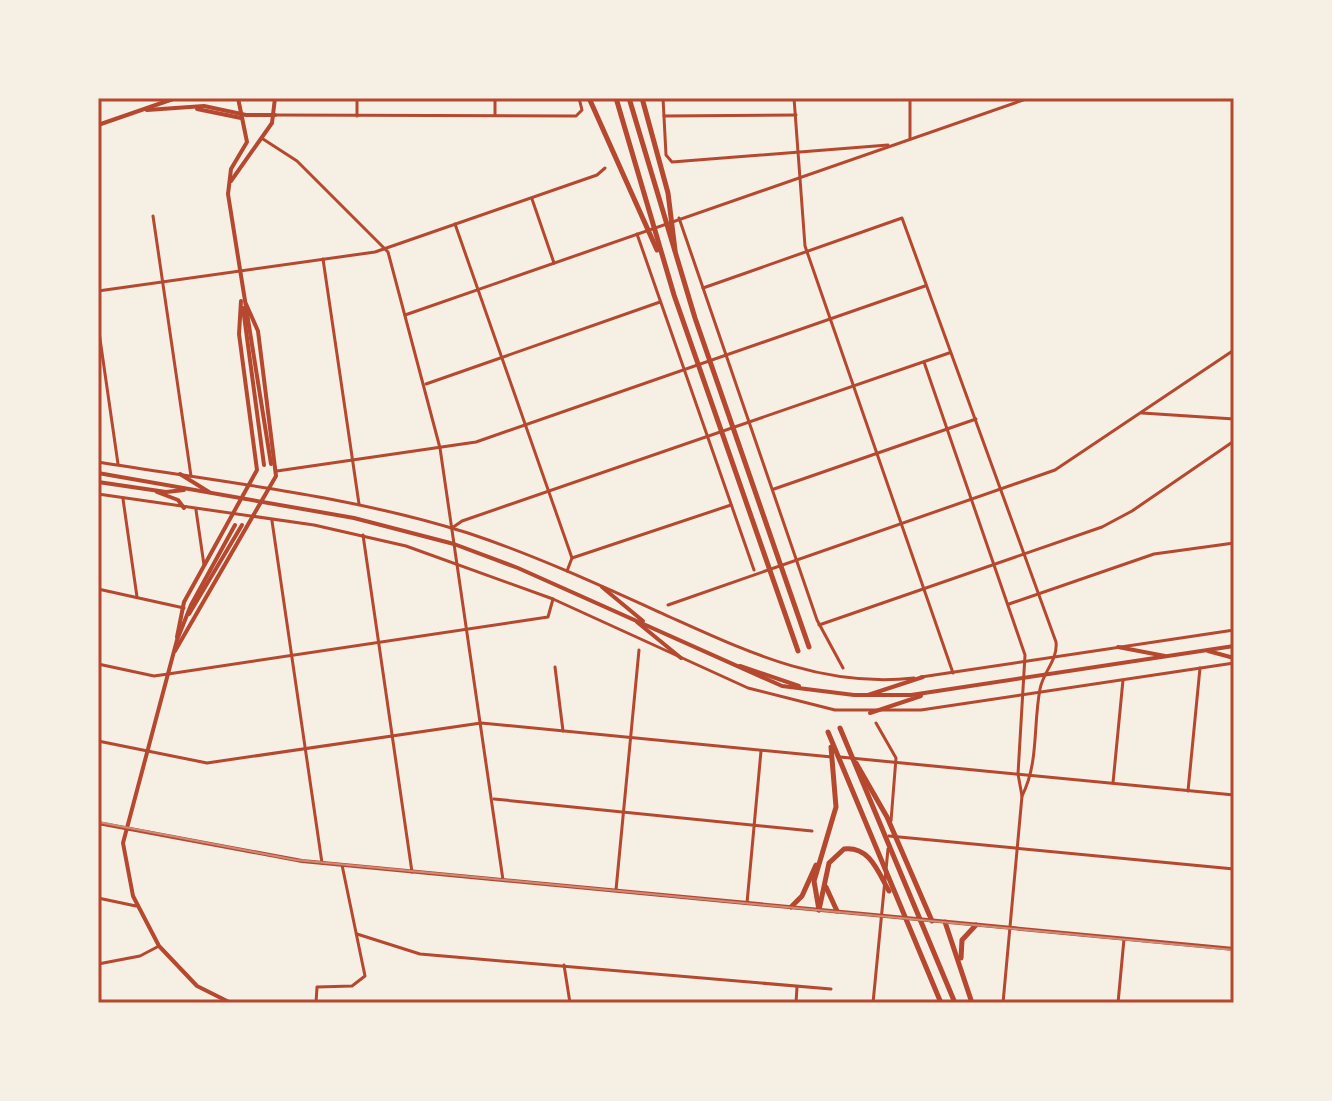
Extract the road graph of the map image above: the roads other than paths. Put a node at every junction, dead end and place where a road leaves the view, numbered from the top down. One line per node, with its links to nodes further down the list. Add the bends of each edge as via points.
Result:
1 (176, 98): 15 (main road)
2 (238, 98): 19 (main road)
3 (275, 98): 16 (main road)
4 (357, 98): 20 (street)
5 (495, 98): 17 (street)
6 (579, 98): 17 (street, via 581,113)
7 (589, 98): 41 (highway)
8 (616, 98): 41 (highway)
9 (629, 98): 37 (highway)
10 (642, 98): 37 (highway, via 668,193)
11 (663, 98): 21 (street)
12 (794, 98): 18 (street)
13 (910, 98): 24 (street)
14 (1029, 98): 24 (street)
15 (147, 110): 19 (main road, via 189,107); 22 (main road)
16 (275, 115): 19 (main road); 20 (street); 23 (main road)
17 (495, 115): 20 (street)
18 (796, 115): 21 (street); 26 (street)
19 (240, 116): 29 (main road, via 247,142 231,169)
20 (357, 116)
21 (664, 116): 26 (street, via 668,160)
22 (98, 125)
23 (263, 139): 29 (main road); 35 (street, via 297,161)
24 (910, 139): 25 (street)
25 (892, 145): 26 (street); 28 (street)
26 (798, 150): 28 (street)
27 (605, 168): 30 (street)
28 (799, 176): 32 (street); 36 (street)
29 (229, 185): 40 (main road)
30 (531, 198): 33 (street); 39 (street)
31 (153, 216): 42 (street)
32 (678, 218): 34 (street); 44 (street)
33 (455, 224): 35 (street); 45 (street)
34 (637, 234): 39 (street); 48 (street)
35 (384, 249): 38 (street); 49 (street)
36 (807, 252): 43 (street, via 902,218); 44 (street); 50 (street)
37 (675, 255): 133 (highway)
38 (323, 259): 40 (street); 70 (street)
39 (554, 263): 45 (street)
40 (239, 271): 42 (street); 47 (main road)
41 (669, 277): 136 (highway)
42 (163, 282): 46 (street); 77 (street)
43 (925, 286): 50 (street); 53 (street)
44 (703, 288): 54 (street)
45 (478, 290): 49 (street); 55 (street)
46 (98, 291)
47 (244, 302): 73 (main road); 74 (main road, via 258,331); 79 (main road, via 239,331 258,463)
48 (660, 302): 55 (street); 57 (street)
49 (405, 315): 58 (street)
50 (830, 319): 54 (street); 59 (street)
51 (98, 325): 72 (street)
52 (1234, 350): 60 (street)
53 (949, 353): 56 (street); 61 (street)
54 (727, 355): 57 (street); 63 (street)
55 (502, 357): 58 (street); 64 (street)
56 (924, 362): 59 (street); 65 (street)
57 (684, 370): 64 (street); 66 (street)
58 (424, 385): 68 (street)
59 (854, 386): 63 (street); 69 (street)
60 (1140, 413): 62 (street); 82 (street, via 1066,465)
61 (976, 419): 65 (street); 82 (street)
62 (1234, 419)
63 (750, 422): 66 (street); 81 (street)
64 (525, 425): 68 (street); 85 (street)
65 (948, 429): 69 (street); 88 (street)
66 (707, 437): 85 (street); 93 (street)
67 (1234, 441): 106 (street, via 1132,511)
68 (440, 448): 70 (street); 102 (street)
69 (877, 453): 81 (street); 99 (street)
70 (352, 461): 74 (street); 92 (street)
71 (98, 462): 72 (street)
72 (118, 465): 76 (street)
73 (268, 465)
74 (277, 471): 80 (main road)
75 (98, 473): 84 (main road)
76 (180, 474): 77 (street); 87 (main road)
77 (191, 476): 79 (street)
78 (98, 482): 83 (main road)
79 (250, 485): 80 (street); 90 (main road)
80 (270, 488): 91 (main road); 92 (street)
81 (774, 489): 108 (street)
82 (1002, 489): 88 (street); 106 (street)
83 (151, 490): 84 (main road); 94 (main road, via 178,500)
84 (187, 490): 87 (main road)
85 (549, 492): 102 (street); 107 (street)
86 (98, 494): 89 (street)
87 (210, 494): 90 (main road)
88 (971, 497): 99 (street); 110 (street)
89 (123, 499): 94 (street); 118 (street)
90 (241, 499): 91 (main road); 96 (main road)
91 (262, 502): 97 (main road); 105 (main road, via 361,519)
92 (359, 504): 102 (street)
93 (731, 505): 107 (street); 113 (street)
94 (184, 508): 95 (street)
95 (196, 510): 96 (street); 111 (street)
96 (233, 514): 97 (street); 111 (main road)
97 (254, 517): 98 (street); 124 (main road)
98 (272, 521): 103 (street); 139 (street)
99 (901, 521): 108 (street); 115 (street)
100 (235, 525): 123 (main road)
101 (242, 525): 123 (main road)
102 (452, 528): 105 (street); 112 (street)
103 (363, 535): 109 (street); 131 (street)
104 (1234, 543): 117 (street, via 1154,554)
105 (454, 544): 109 (street); 125 (main road)
106 (1026, 553): 110 (street); 117 (street)
107 (572, 558): 112 (street)
108 (796, 558): 113 (street); 127 (street)
109 (457, 564): 119 (street); 128 (street)
110 (995, 564): 115 (street); 120 (street)
111 (204, 565): 122 (main road)
112 (567, 571): 114 (street)
113 (754, 572): 121 (street)
114 (602, 587): 126 (main road); 152 (street, via 789,668 849,679)
115 (924, 588): 127 (street); 149 (street)
116 (98, 589): 118 (street)
117 (1039, 593): 120 (street); 141 (street, via 1056,642)
118 (137, 597): 122 (street)
119 (553, 599): 128 (street, via 548,617); 142 (street)
120 (1009, 604): 144 (street)
121 (668, 605)
122 (182, 608): 123 (street); 130 (main road)
123 (191, 610): 124 (street); 130 (main road)
124 (199, 612): 138 (main road)
125 (632, 618): 126 (main road); 142 (main road)
126 (647, 625): 158 (main road, via 769,683)
127 (819, 625): 147 (street)
128 (467, 629): 131 (street); 160 (street)
129 (1234, 630): 134 (street)
130 (177, 640): 138 (main road)
131 (380, 642): 139 (street); 164 (street)
132 (1234, 646): 137 (main road)
133 (809, 647)
134 (1118, 647): 140 (main road); 141 (street)
135 (639, 650): 165 (street)
136 (798, 651)
137 (1205, 651): 140 (main road); 143 (main road)
138 (174, 653): 150 (main road)
139 (292, 654): 150 (street); 167 (street)
140 (1167, 656): 151 (main road)
141 (1055, 657): 144 (street); 151 (street)
142 (681, 658): 159 (street, via 777,698)
143 (1234, 660): 148 (street)
144 (1026, 662): 149 (street); 153 (street)
145 (98, 664): 150 (street)
146 (555, 667): 163 (street)
147 (843, 668)
148 (1200, 668): 154 (street); 175 (street)
149 (953, 673): 152 (street)
150 (168, 674): 169 (main road)
151 (1045, 675): 153 (main road); 156 (street)
152 (923, 677): 158 (main road)
153 (1026, 678): 155 (main road); 157 (street)
154 (1123, 680): 156 (street); 174 (street)
155 (934, 692): 158 (main road); 159 (main road)
156 (1039, 692): 157 (street); 173 (street)
157 (1025, 695): 159 (street); 172 (street)
158 (865, 696)
159 (870, 713)
160 (481, 723): 163 (street); 164 (street); 178 (street)
161 (876, 723): 171 (street)
162 (840, 728): 170 (highway)
163 (563, 731): 165 (street)
164 (393, 735): 167 (street); 190 (street)
165 (631, 737): 168 (street); 179 (street)
166 (98, 741): 169 (street)
167 (306, 748): 169 (street, via 207,763); 187 (street)
168 (761, 750): 171 (street); 181 (street)
169 (145, 752): 182 (main road)
170 (852, 759): 202 (highway, via 887,817); 221 (highway)
171 (896, 763): 172 (street); 184 (street)
172 (1018, 774): 173 (street); 177 (street)
173 (1031, 776): 174 (street); 177 (street)
174 (1113, 784): 175 (street)
175 (1188, 791): 176 (street)
176 (1234, 795)
177 (1022, 796): 185 (street)
178 (492, 799): 179 (street); 192 (street)
179 (624, 811): 181 (street); 193 (street)
180 (98, 823): 182 (main road)
181 (754, 823): 183 (street); 195 (street)
182 (125, 828): 187 (main road); 196 (main road, via 125,869)
183 (812, 831)
184 (889, 836): 185 (street); 201 (street)
185 (1017, 848): 189 (street); 205 (street)
186 (824, 850): 197 (highway, via 802,896); 198 (highway, via 814,885); 200 (highway, via 836,796 828,732)
187 (322, 863): 188 (main road)
188 (342, 865): 190 (main road); 206 (street)
189 (1234, 869)
190 (412, 872): 192 (main road)
191 (826, 874): 198 (highway); 199 (highway, via 828,898); 200 (highway, via 836,853 861,851)
192 (503, 880): 193 (main road)
193 (616, 890): 195 (main road)
194 (98, 898): 196 (street)
195 (747, 903): 197 (main road)
196 (136, 906): 208 (main road)
197 (791, 907): 198 (main road)
198 (819, 910): 199 (main road)
199 (837, 911): 201 (main road)
200 (901, 913): 220 (highway)
201 (882, 916): 202 (main road); 219 (street)
202 (928, 920): 203 (main road)
203 (945, 922): 204 (main road); 212 (highway)
204 (976, 925): 205 (main road); 212 (highway, via 960,950)
205 (1010, 928): 207 (main road); 223 (street)
206 (357, 934): 211 (street, via 420,954); 216 (street, via 365,976 352,986 317,987)
207 (1124, 939): 209 (main road); 224 (street)
208 (159, 946): 210 (street, via 140,956); 215 (main road, via 197,986)
209 (1234, 949)
210 (98, 964)
211 (564, 965): 213 (street); 217 (street)
212 (966, 983): 222 (highway)
213 (797, 987): 214 (street); 218 (street)
214 (831, 989)
215 (231, 1003)
216 (316, 1003)
217 (570, 1003)
218 (796, 1003)
219 (873, 1003)
220 (941, 1003)
221 (955, 1003)
222 (972, 1003)
223 (1003, 1003)
224 (1118, 1003)

